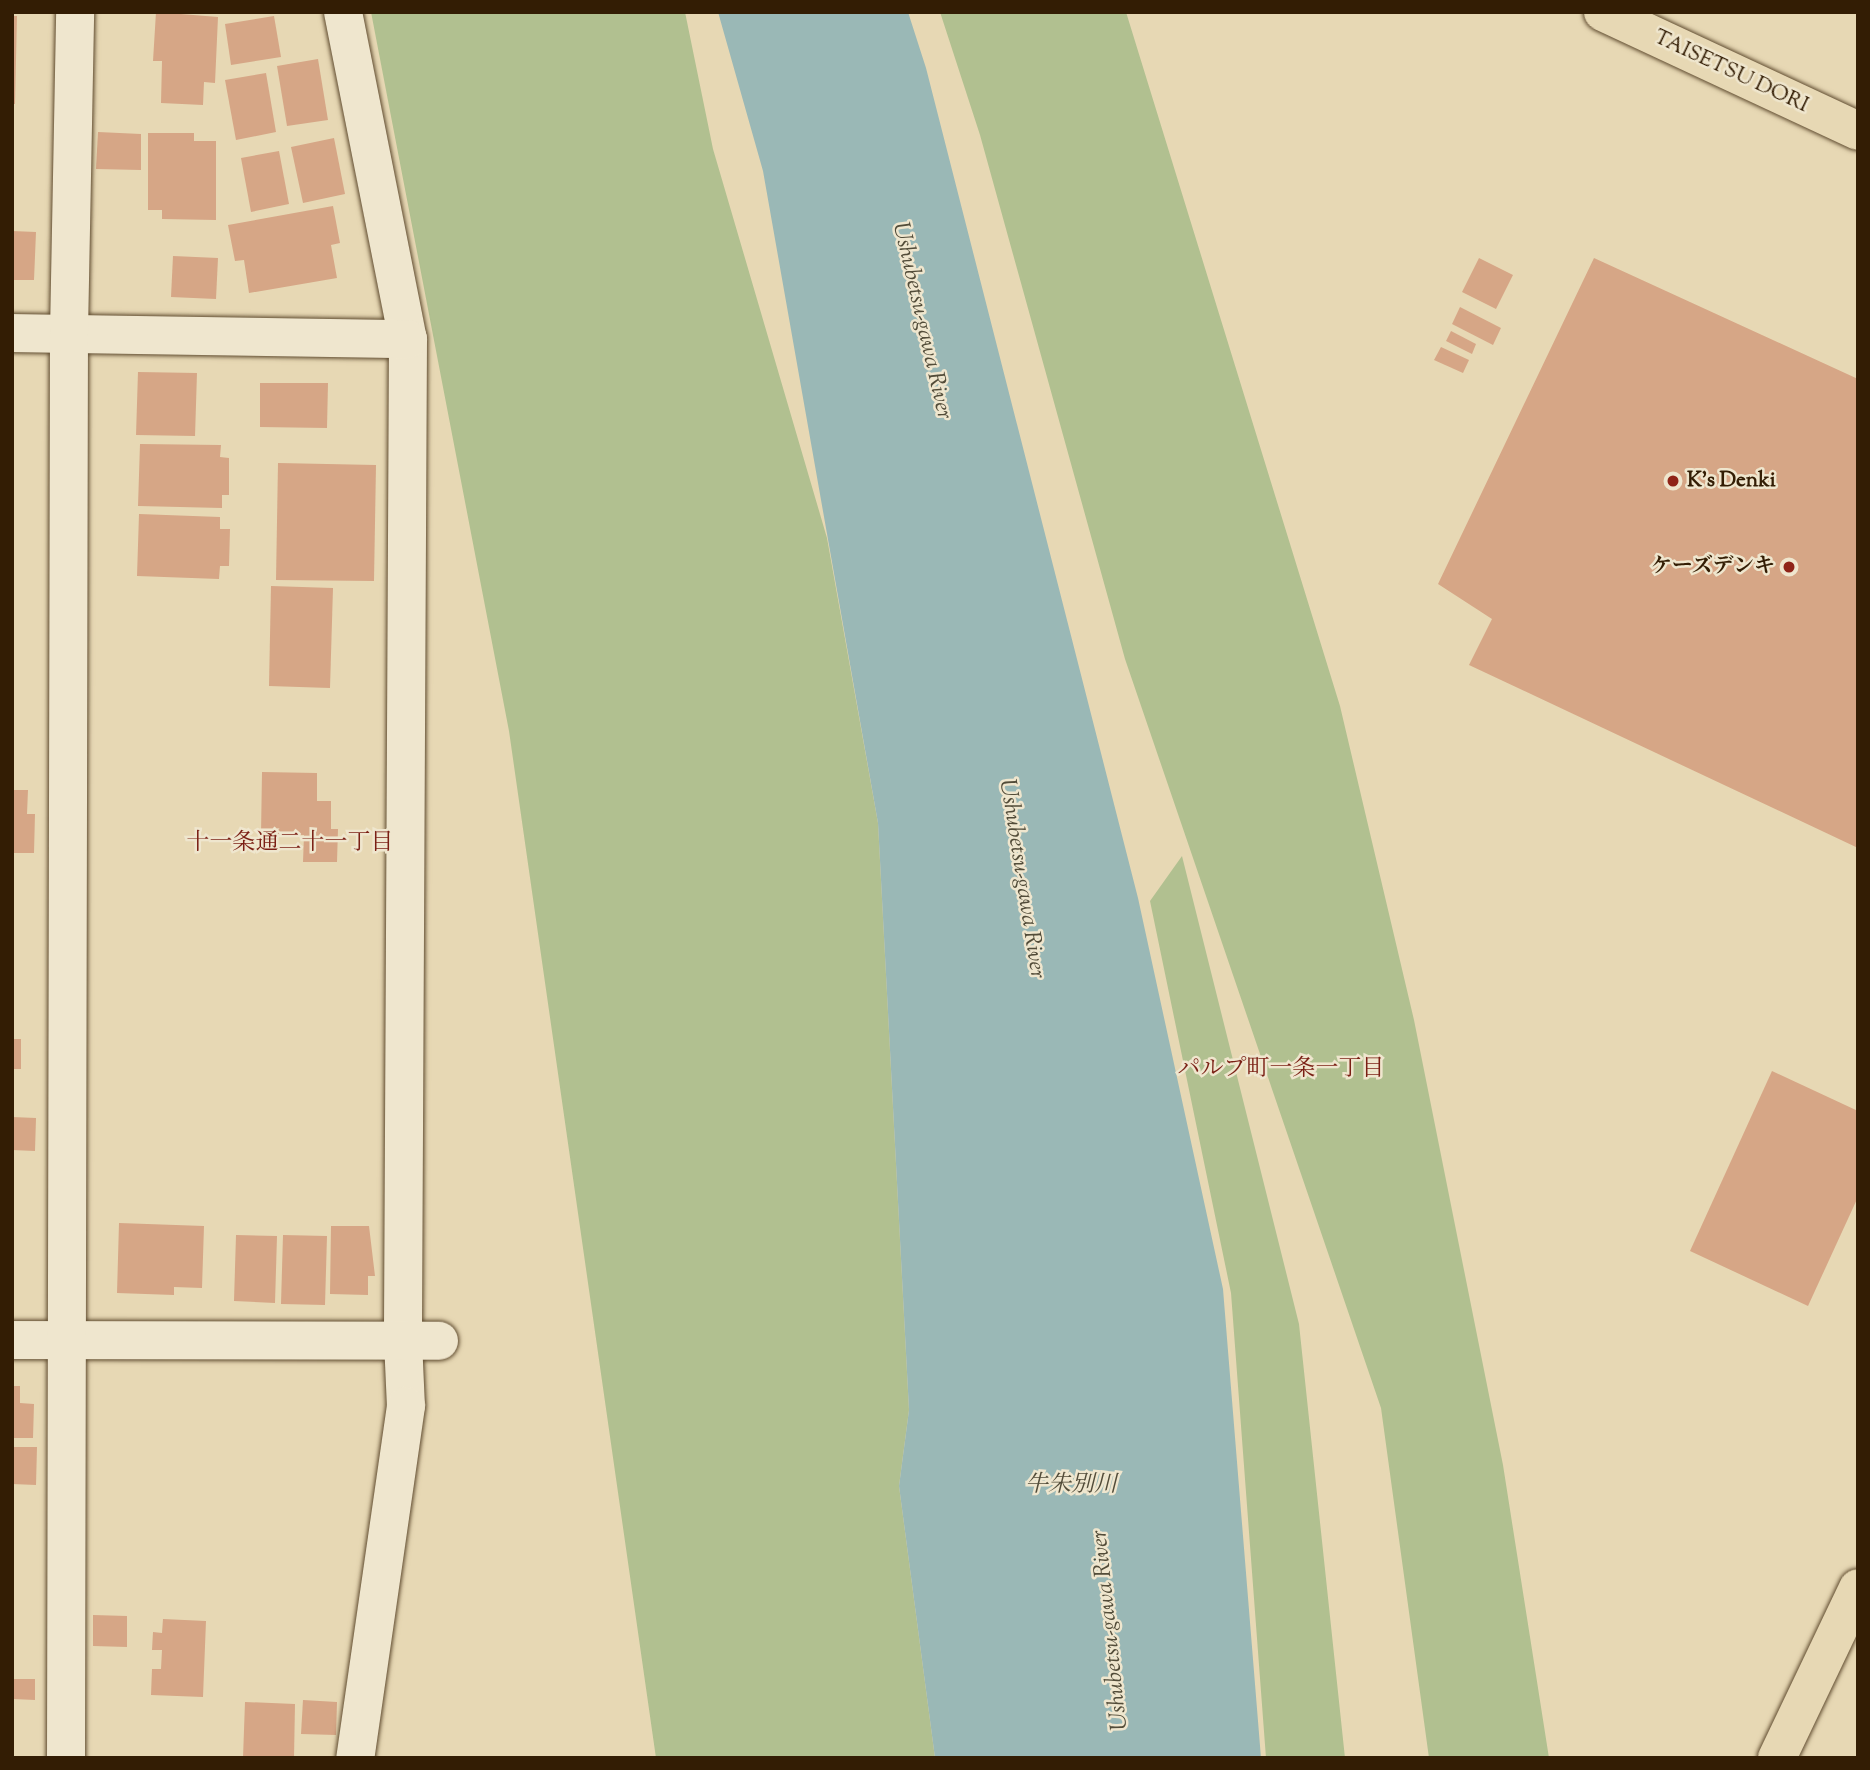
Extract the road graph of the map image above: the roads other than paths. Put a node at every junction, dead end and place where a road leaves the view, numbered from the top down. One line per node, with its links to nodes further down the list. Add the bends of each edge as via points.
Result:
1 (75, 12): 6 (street)
2 (343, 12): 7 (street)
3 (1603, 12): 4 (main road, TAISETSU DORI)
4 (1858, 131)
5 (12, 333): 6 (street)
6 (69, 333): 7 (street); 9 (street)
7 (408, 339): 10 (street)
8 (12, 1340): 9 (street)
9 (69, 1340): 10 (street); 12 (street)
10 (421, 1341): 13 (street, via 406,1406)
11 (1858, 1588): 14 (main road)
12 (66, 1758)
13 (355, 1758)
14 (1777, 1758)

